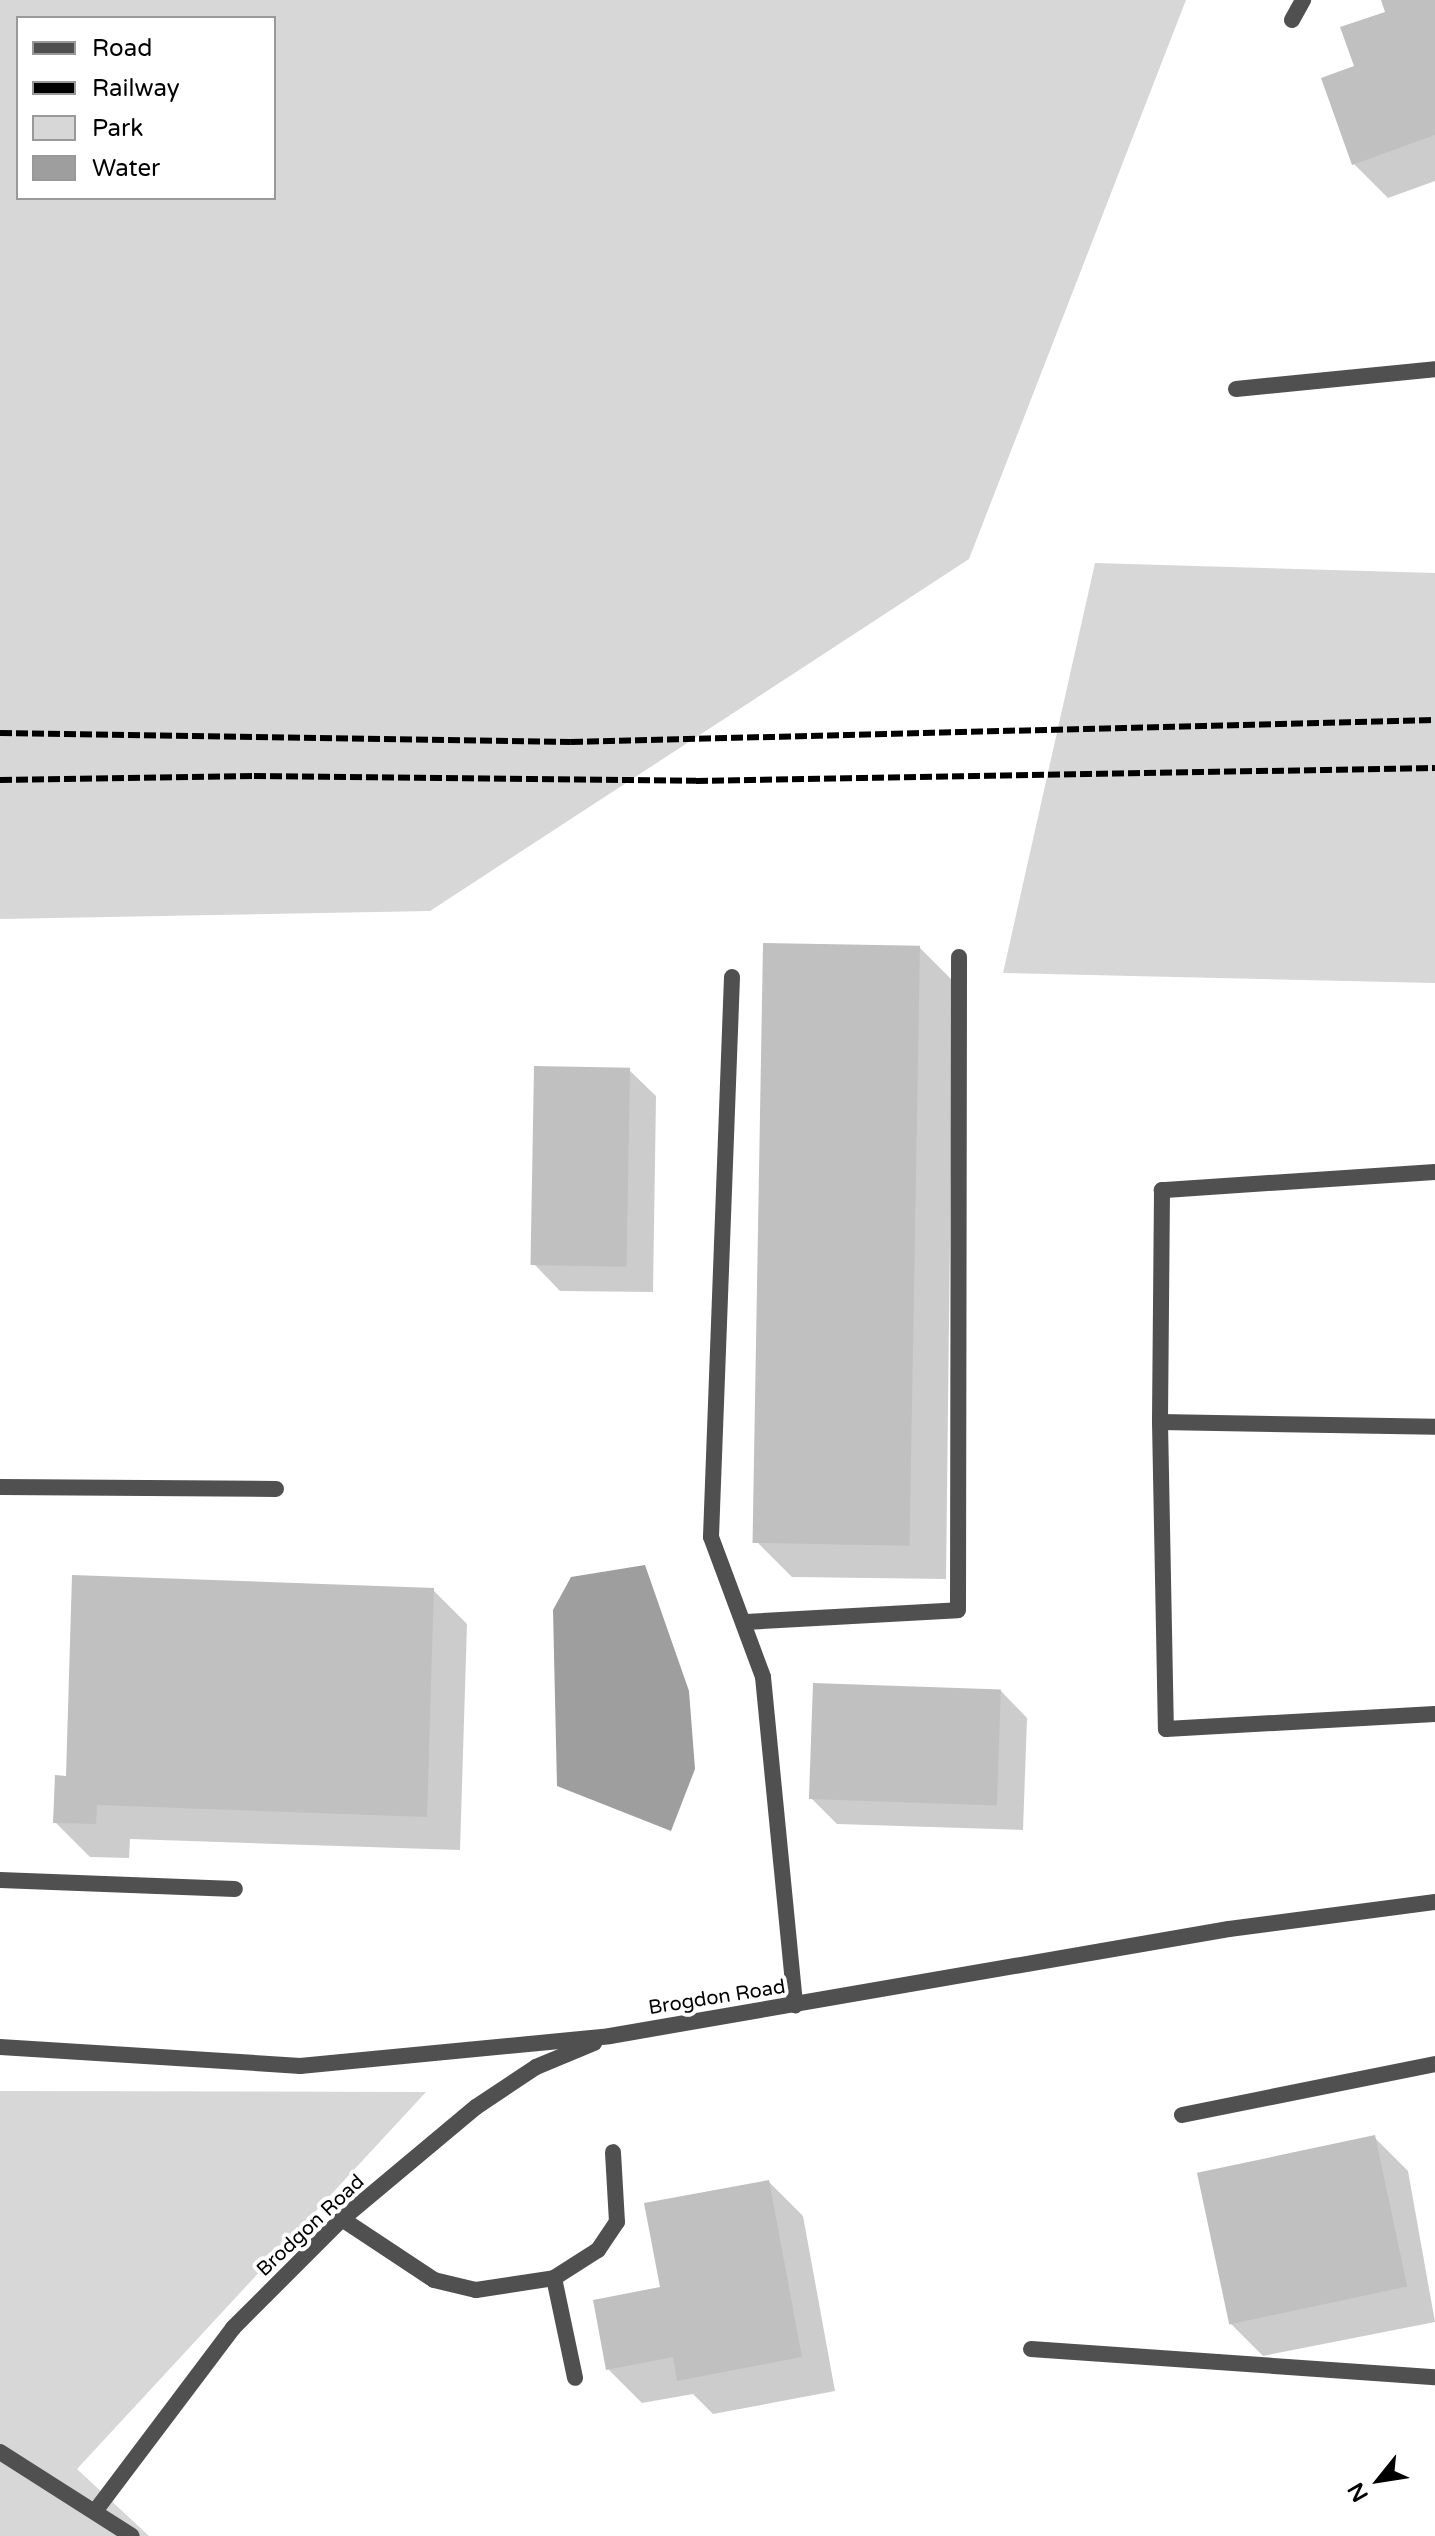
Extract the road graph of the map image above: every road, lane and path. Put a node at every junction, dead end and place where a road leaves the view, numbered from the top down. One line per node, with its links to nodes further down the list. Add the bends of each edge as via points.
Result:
1 (1303, 0): 2 (street)
2 (1292, 20)
3 (1435, 369): 4 (street)
4 (1236, 389)
5 (959, 957): 12 (street, via 958,1610)
6 (732, 977): 12 (street, via 711,1537)
7 (1435, 1172): 8 (street, via 1162,1190)
8 (1160, 1422): 9 (street); 13 (street, via 1166,1729)
9 (1435, 1427)
10 (0, 1487): 11 (street)
11 (276, 1489)
12 (746, 1622): 17 (street, via 763,1677)
13 (1435, 1714)
14 (0, 1880): 15 (street)
15 (235, 1889)
16 (1435, 1902): 17 (street, Brogdon Road, via 1229,1929)
17 (795, 2005): 18 (street, Brogdon Road)
18 (610, 2036): 19 (street, Brogdon Road, via 300,2066); 23 (street, Brodgon Road, via 536,2067 476,2107)
19 (0, 2047)
20 (1435, 2064): 21 (street)
21 (1182, 2115)
22 (613, 2152): 24 (street, via 617,2222 598,2250)
23 (342, 2219): 24 (street, via 434,2280 476,2290); 29 (street, Brodgon Road, via 233,2328)
24 (554, 2278): 27 (street)
25 (1031, 2349): 26 (street)
26 (1435, 2377)
27 (575, 2378)
28 (0, 2452): 29 (street)
29 (96, 2510): 30 (street)
30 (132, 2536)

